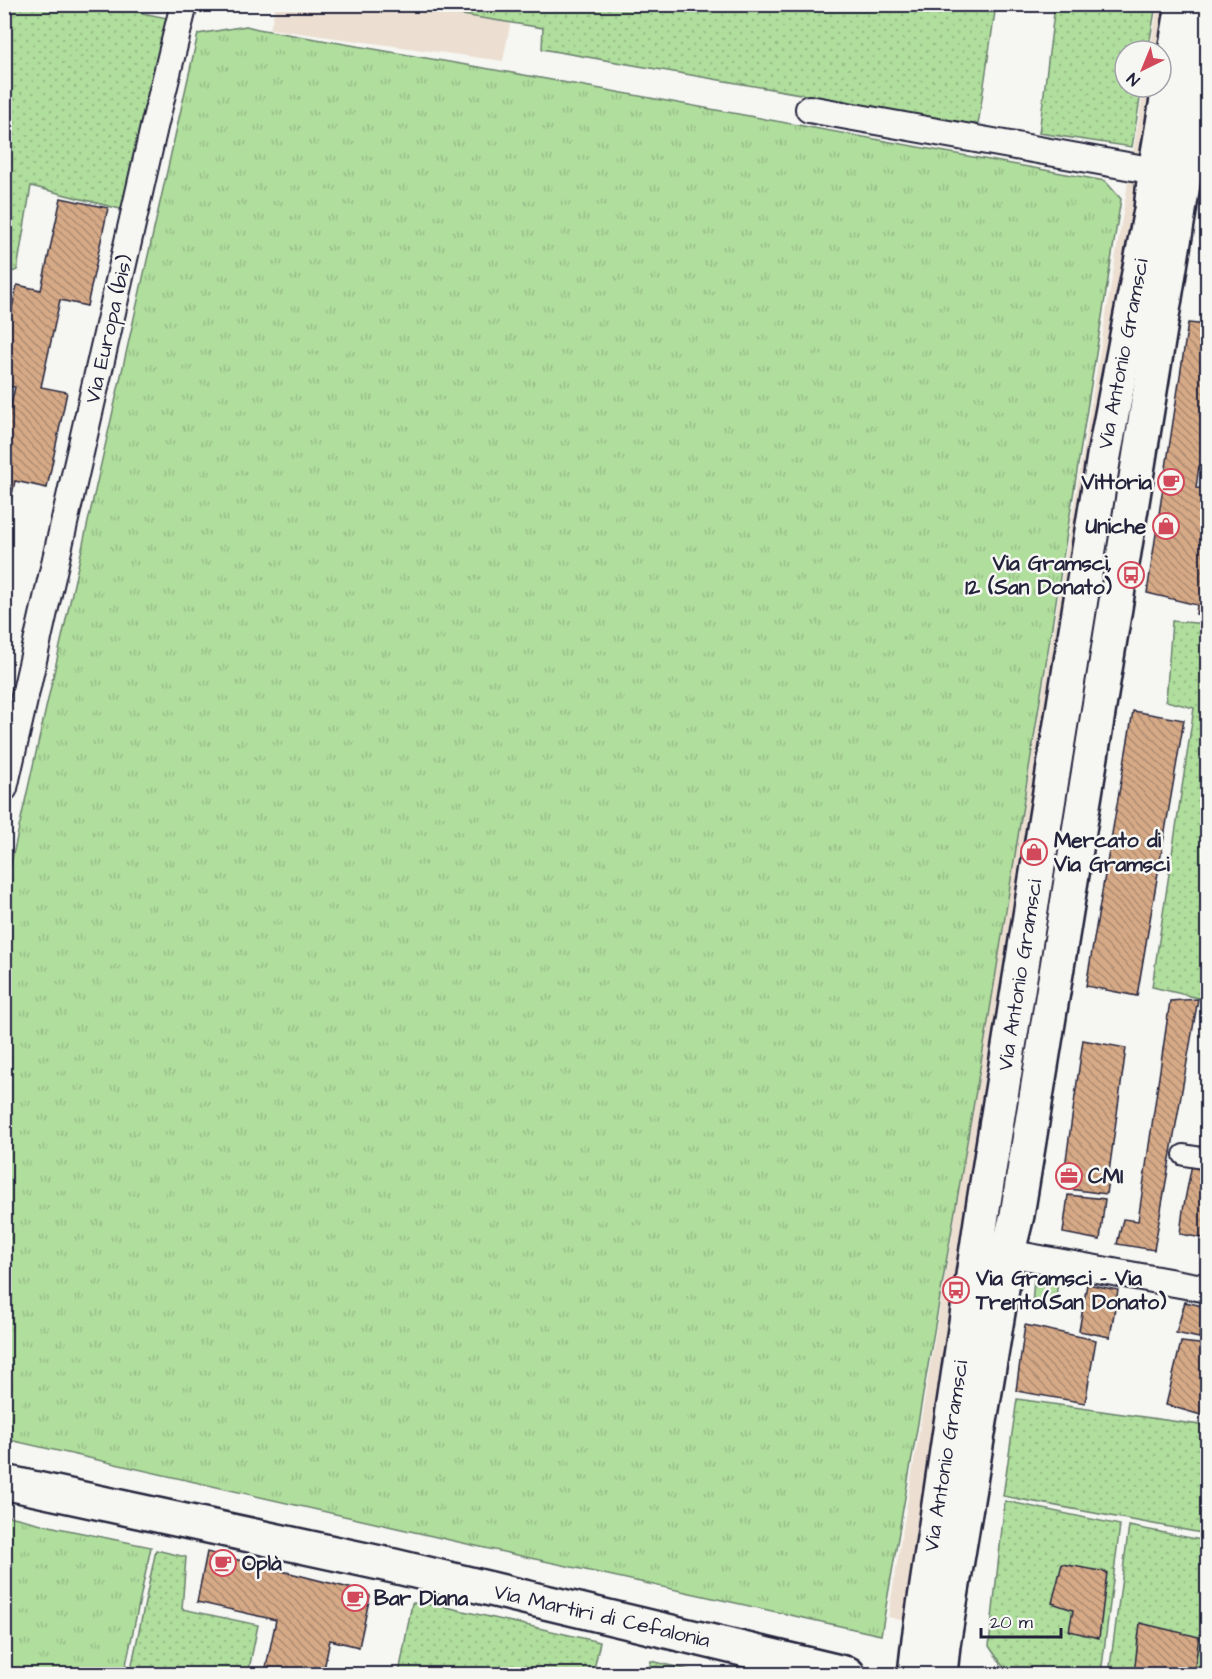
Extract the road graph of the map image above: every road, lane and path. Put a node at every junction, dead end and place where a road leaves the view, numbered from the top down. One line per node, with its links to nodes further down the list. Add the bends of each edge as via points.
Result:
1 (184, 4): 8 (street, Via Europa (bis))
2 (1183, 4): 5 (street, Via Antonio Gramsci)
3 (1208, 13): 5 (street, Via Antonio Gramsci)
4 (809, 109): 5 (street)
5 (1170, 174): 6 (street, Via Antonio Gramsci, via 1151,210 1104,456); 7 (street, Via Antonio Gramsci)
6 (1074, 643): 7 (street); 11 (street, Via Antonio Gramsci)
7 (1108, 650): 11 (street, Via Antonio Gramsci, via 1017,1215)
8 (4, 788)
9 (1184, 1155): 10 (street)
10 (1208, 1159)
11 (993, 1248): 12 (street); 15 (street, Via Antonio Gramsci); 16 (street, Via Antonio Gramsci)
12 (1208, 1289)
13 (4, 1482): 14 (street, Via Martiri di Cefalonia, via 394,1566)
14 (848, 1674)
15 (915, 1674)
16 (940, 1674)

